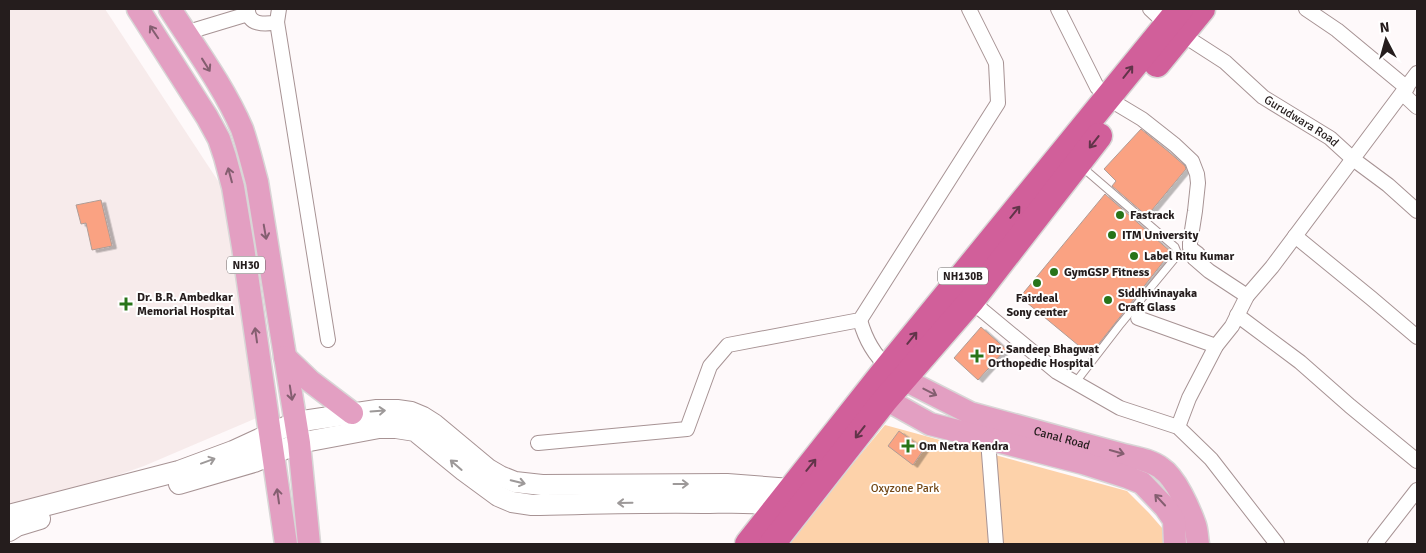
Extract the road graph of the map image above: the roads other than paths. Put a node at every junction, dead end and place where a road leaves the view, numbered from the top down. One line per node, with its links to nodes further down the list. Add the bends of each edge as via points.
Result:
1 (138, 9): 35 (main road, NH30, one-way to 1, via 242,238 225,157 207,117)
2 (170, 9): 10 (main road, NH30)
3 (969, 9): 23 (street, via 996,63 998,103)
4 (1058, 9): 13 (street, via 1097,87)
5 (1202, 9): 9 (highway, NH130B)
6 (1306, 9): 12 (street, via 1337,30)
7 (248, 11): 8 (street, via 253,22 266,25); 10 (street)
8 (278, 16): 25 (street)
9 (1169, 19): 13 (highway, NH130B); 15 (street, Gurudwara Road, via 1226,62 1263,97 1330,138)
10 (186, 33): 27 (main road, NH30, one-way to 27, via 230,106 249,150)
11 (1417, 73): 12 (street)
12 (1405, 91): 14 (street); 15 (street)
13 (1114, 103): 16 (highway, NH130B, one-way to 16); 19 (street, via 1142,119 1192,161 1198,183 1190,243 1190,248 1198,254 1194,258); 28 (highway, NH130B, one-way to 13)
14 (1417, 107)
15 (1353, 159): 17 (street, Gurudwara Road); 18 (street)
16 (1078, 163): 20 (highway, NH130B); 29 (lane, via 1178,252)
17 (1417, 211)
18 (1295, 236): 19 (street); 24 (street)
19 (1247, 296): 21 (street)
20 (971, 301): 28 (highway, NH130B); 29 (street, via 1030,352)
21 (1237, 315): 26 (street); 37 (street, via 1300,362)
22 (1138, 318): 26 (street)
23 (860, 320): 28 (street, via 864,335 879,358); 36 (street, via 728,345 710,366 687,429)
24 (1417, 337)
25 (328, 340)
26 (1216, 346): 32 (street)
27 (285, 357): 31 (main road); 33 (main road, NH30, one-way to 33)
28 (896, 373): 30 (highway, NH130B); 48 (main road, Canal Road, one-way to 48, via 970,413 1124,454 1162,468 1185,502 1196,527)
29 (1075, 383): 32 (street, via 1120,408)
30 (878, 395): 34 (main road, Canal Road, via 930,424); 39 (highway, NH130B)
31 (352, 413): 33 (street); 39 (street, one-way to 39, via 397,410 423,417 488,469 515,482 542,485 727,484)
32 (1178, 427): 49 (street, via 1211,459)
33 (297, 432): 35 (street); 39 (street, one-way to 33, via 512,502 498,496 415,431 379,428); 43 (main road, NH30)
34 (988, 440): 46 (street); 47 (main road, Canal Road, one-way to 34, via 1174,520 1142,483 1083,463)
35 (272, 443): 40 (street, one-way to 35, via 179,471 233,451); 41 (street, via 227,471 51,516); 42 (main road, NH30, one-way to 35)
36 (538, 443)
37 (1417, 461)
38 (1417, 490): 50 (street)
39 (794, 502): 44 (highway, NH130B); 45 (highway, NH130B)
40 (9, 515)
41 (9, 531)
42 (286, 544)
43 (309, 544)
44 (748, 544)
45 (772, 544)
46 (996, 544)
47 (1175, 544)
48 (1198, 544)
49 (1277, 544)
50 (1376, 544)

